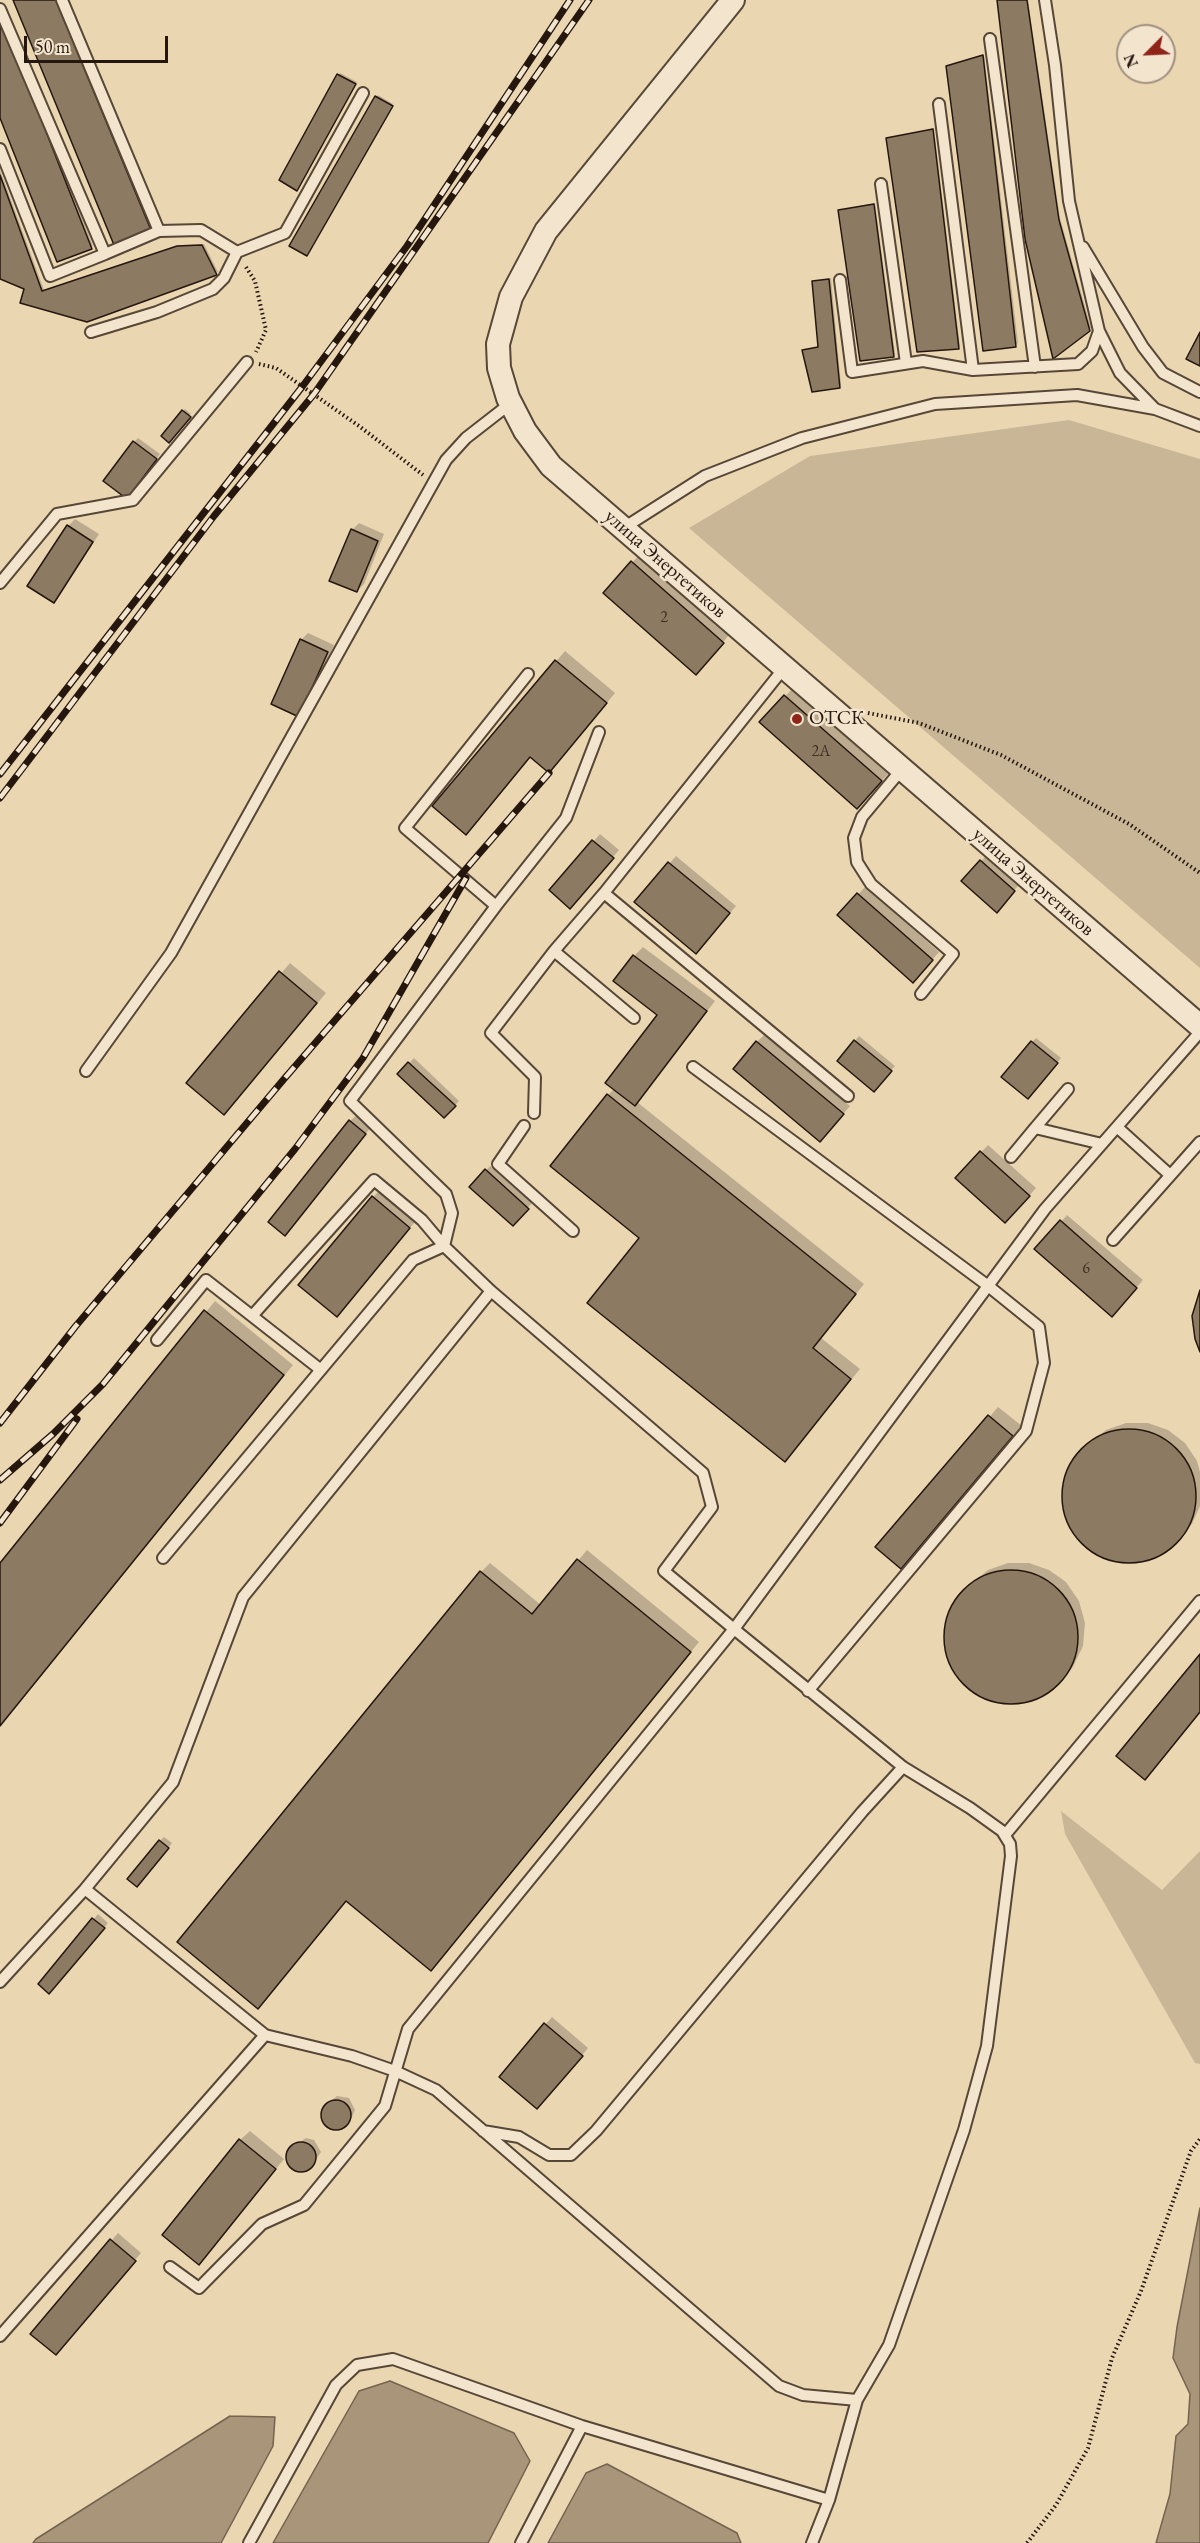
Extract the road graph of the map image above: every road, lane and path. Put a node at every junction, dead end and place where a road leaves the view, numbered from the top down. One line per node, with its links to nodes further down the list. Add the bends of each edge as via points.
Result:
1 (62, 0): 10 (lane)
2 (733, 0): 22 (street, улица Энергетиков, via 546,231 511,297 498,344 499,368)
3 (1044, 0): 11 (lane, via 1069,201)
4 (0, 9): 13 (lane)
5 (990, 39): 19 (lane)
6 (363, 93): 12 (lane, via 285,233)
7 (939, 104): 20 (lane)
8 (0, 149): 13 (lane, via 50,276)
9 (881, 184): 18 (lane)
10 (159, 231): 12 (lane, via 201,230); 13 (lane)
11 (1078, 239): 15 (lane); 21 (lane, via 1163,373)
12 (237, 252): 16 (lane, via 224,278 213,289 157,312); 17 (path, via 255,281 266,330 259,348)
13 (105, 254)
14 (840, 280): 18 (lane, via 852,372)
15 (1099, 331): 19 (lane, via 1092,351 1078,364); 23 (lane, via 1120,372)
16 (91, 332)
17 (247, 362): 25 (path, via 276,368); 27 (lane, via 133,500 57,514)
18 (906, 363): 20 (lane, via 923,361)
19 (1035, 367): 20 (lane)
20 (973, 370)
21 (1200, 392)
22 (511, 403): 25 (lane, via 466,438 446,460); 26 (street, улица Энергетиков, via 525,431 551,466)
23 (1155, 409): 24 (lane); 26 (lane, via 1077,395 936,404 802,438 705,476)
24 (1200, 426)
25 (433, 483): 42 (lane, via 171,953)
26 (625, 527): 28 (street, улица Энергетиков)
27 (0, 583)
28 (784, 668): 32 (street, улица Энергетиков); 34 (lane)
29 (528, 674): 35 (lane, via 405,828)
30 (858, 710): 33 (path, via 919,723 1000,755 1129,824)
31 (599, 732): 35 (lane, via 566,818)
32 (902, 769): 37 (lane, via 862,817 854,838 857,862 871,884 954,954); 39 (street, улица Энергетиков)
33 (1200, 873)
34 (604, 893): 36 (lane); 44 (lane)
35 (496, 906): 55 (lane, via 350,1101 446,1194 452,1213)
36 (554, 951): 38 (lane); 45 (lane, via 491,1033 535,1077)
37 (921, 994)
38 (634, 1018)
39 (1200, 1026)
40 (1200, 1032): 47 (lane)
41 (693, 1067): 56 (lane)
42 (86, 1071)
43 (1068, 1089): 48 (lane)
44 (848, 1095)
45 (534, 1113)
46 (524, 1126): 53 (lane, via 498,1164)
47 (1117, 1127): 50 (lane); 52 (lane)
48 (1035, 1128): 50 (lane); 51 (lane)
49 (1200, 1142): 52 (lane)
50 (1102, 1144): 56 (lane, via 1045,1209)
51 (1011, 1156)
52 (1170, 1175): 54 (lane)
53 (573, 1231)
54 (1113, 1240)
55 (444, 1246): 57 (lane); 58 (lane, via 422,1221 374,1180); 60 (lane, via 413,1260)
56 (987, 1285): 63 (lane); 64 (lane, via 1039,1327 1044,1363 1026,1431)
57 (490, 1290): 63 (lane, via 703,1473 712,1507 664,1571); 67 (lane, via 243,1597 173,1782)
58 (252, 1316): 59 (lane, via 206,1280); 60 (lane)
59 (157, 1340)
60 (321, 1370): 61 (lane)
61 (163, 1558)
62 (1200, 1601): 66 (lane)
63 (734, 1629): 64 (lane); 70 (lane, via 408,2029)
64 (808, 1691): 65 (lane)
65 (903, 1767): 66 (lane, via 970,1808); 71 (lane, via 596,2131 571,2155 549,2155 519,2137)
66 (1005, 1835): 75 (lane, via 1011,1856 987,2046 964,2130 889,2345)
67 (86, 1889): 68 (lane); 69 (lane)
68 (0, 1982)
69 (265, 2035): 70 (lane); 74 (lane)
70 (395, 2071): 71 (lane, via 436,2090); 73 (lane, via 385,2106 304,2205 262,2224 199,2288)
71 (483, 2131): 75 (lane, via 779,2386 802,2395)
72 (1200, 2139): 81 (path, via 1191,2151 1141,2291 1112,2358 1088,2448 1056,2505)
73 (170, 2266)
74 (0, 2336)
75 (857, 2400): 77 (lane)
76 (582, 2427): 77 (lane); 78 (lane, via 393,2359 357,2365 336,2385); 79 (lane)
77 (829, 2500): 80 (lane)
78 (249, 2543)
79 (521, 2543)
80 (813, 2543)
81 (1027, 2543)

